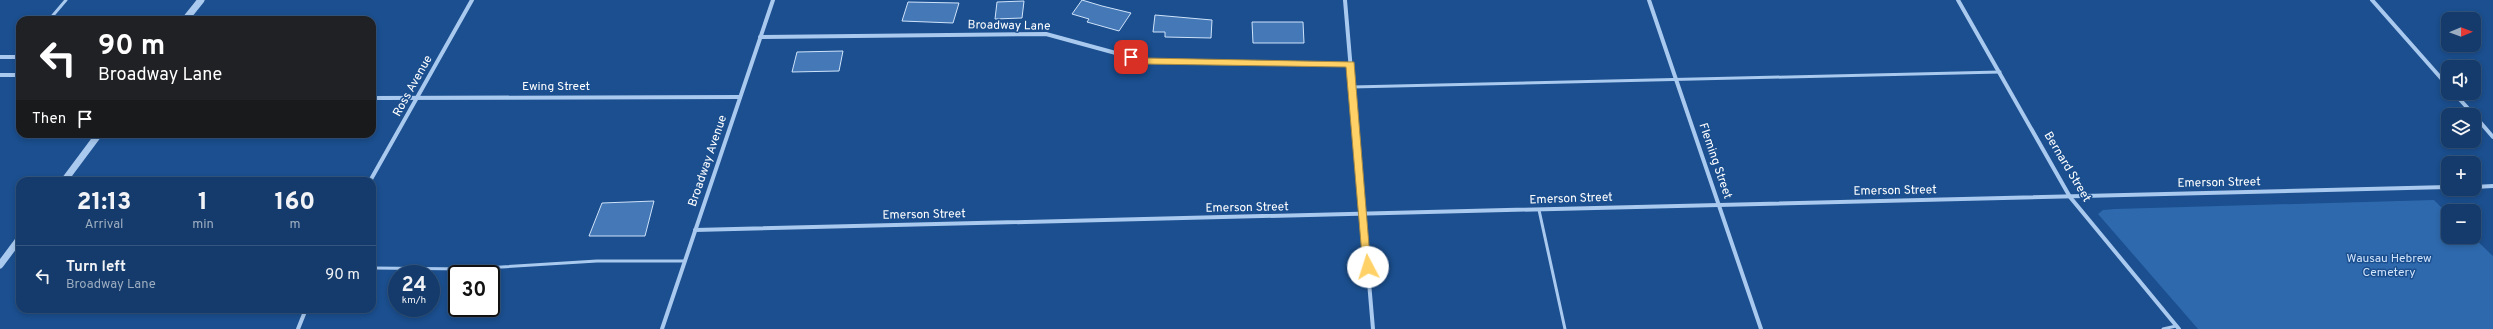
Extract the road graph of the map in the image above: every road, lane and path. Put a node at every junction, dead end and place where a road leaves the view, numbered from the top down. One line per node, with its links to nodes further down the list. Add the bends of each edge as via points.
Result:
1 (66, 0): 9 (lane)
2 (201, 0): 10 (street)
3 (472, 0): 23 (street, Ross Avenue)
4 (773, 0): 11 (street, Broadway Avenue)
5 (1345, 0): 14 (street)
6 (1649, 0): 19 (street, Fleming Street)
7 (1958, 0): 15 (street, Bernard Street)
8 (2372, 0): 18 (street)
9 (52, 16)
10 (188, 16)
11 (760, 37): 14 (street, Broadway Lane, via 1046,34 1145,61); 21 (street, Broadway Avenue)
12 (0, 57): 13 (street)
13 (16, 57)
14 (1350, 64): 20 (street)
15 (2000, 72): 19 (lane); 34 (street, Bernard Street)
16 (16, 75): 17 (street)
17 (0, 76)
18 (2441, 78)
19 (1676, 79): 20 (lane); 35 (street, Fleming Street)
20 (1352, 87): 37 (street)
21 (740, 97): 23 (street, Ewing Street); 38 (street, Broadway Avenue)
22 (376, 98): 23 (street, Ewing Street)
23 (418, 98): 30 (street, Ross Avenue)
24 (2460, 100): 25 (street)
25 (2468, 108)
26 (2481, 123): 27 (street)
27 (2493, 137)
28 (96, 138): 29 (street)
29 (67, 177)
30 (372, 177)
31 (2493, 186): 32 (street)
32 (2481, 187)
33 (2441, 188): 34 (street, Emerson Street)
34 (2070, 197): 35 (street, Emerson Street); 44 (street, Bernard Street)
35 (1719, 205): 36 (street, Emerson Street); 49 (street, Fleming Street)
36 (1539, 210): 37 (street, Emerson Street); 48 (lane)
37 (1364, 215): 38 (street, Emerson Street); 47 (street)
38 (695, 230): 40 (street, Broadway Avenue)
39 (16, 243): 41 (street)
40 (685, 261): 42 (lane, via 597,261 468,269); 46 (street, Broadway Avenue)
41 (0, 265)
42 (376, 268)
43 (304, 313): 45 (street)
44 (2177, 327): 50 (lane)
45 (298, 329)
46 (662, 329)
47 (1373, 329)
48 (1565, 329)
49 (1761, 329)
50 (2163, 329)

